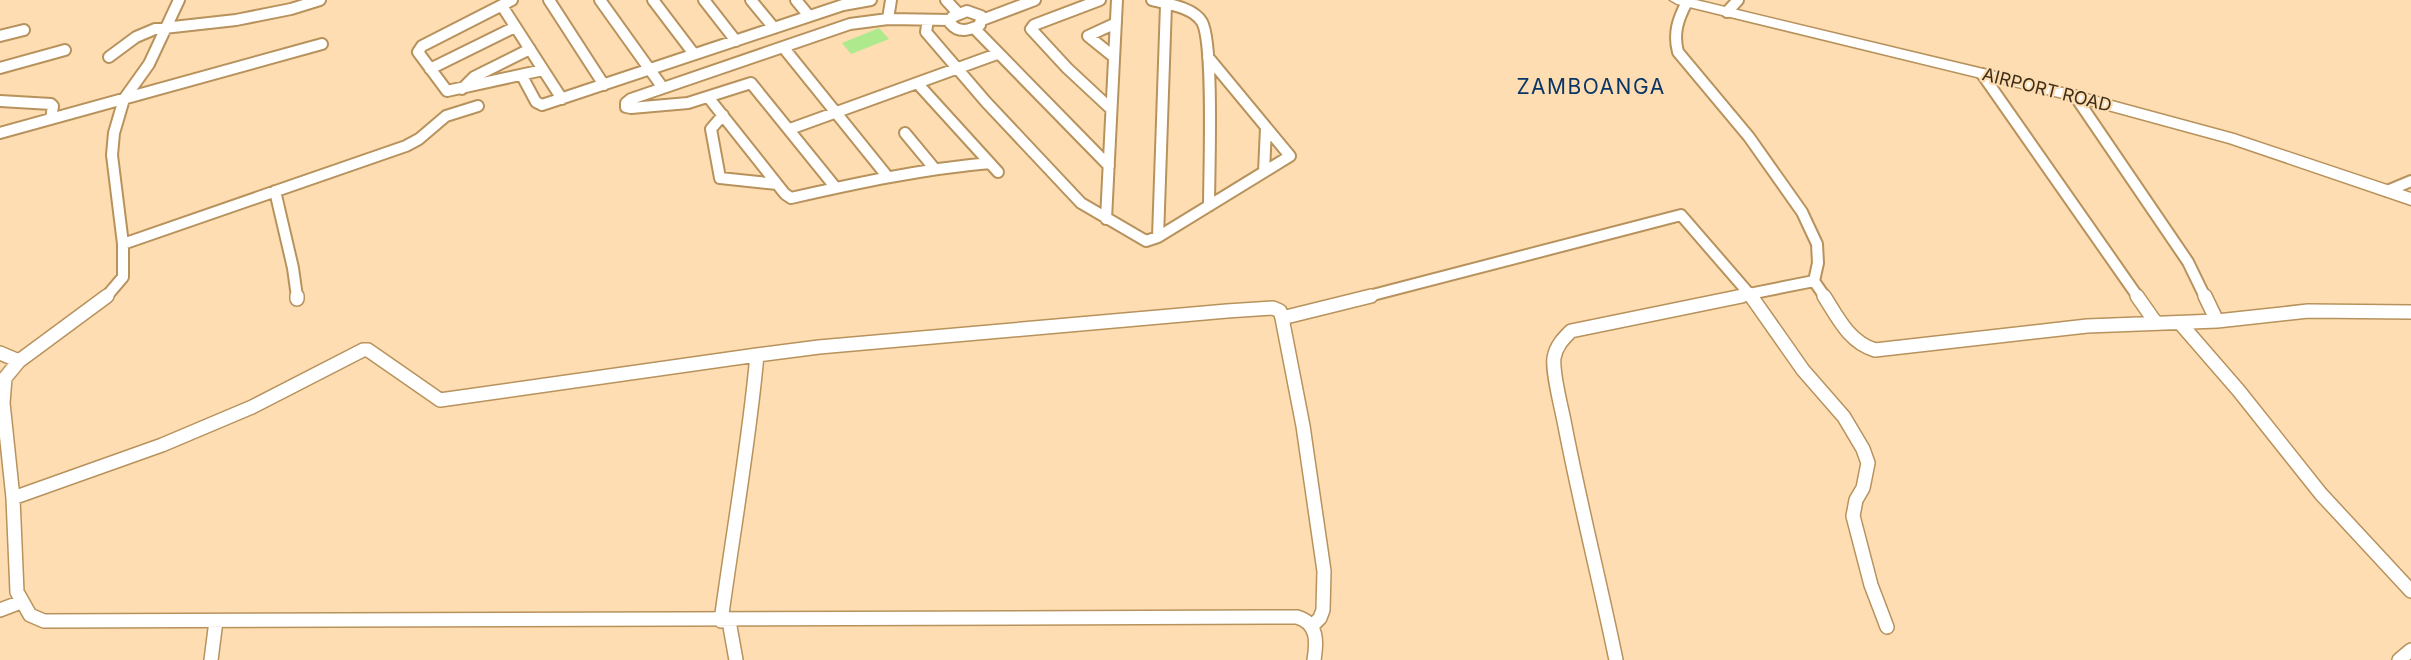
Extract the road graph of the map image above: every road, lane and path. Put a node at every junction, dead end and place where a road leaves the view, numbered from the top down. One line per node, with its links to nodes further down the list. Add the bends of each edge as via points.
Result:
1 (179, 0): 29 (street)
2 (320, 0): 29 (street, via 236,20)
3 (512, 0): 21 (street)
4 (549, 0): 53 (street)
5 (600, 0): 48 (street)
6 (653, 0): 40 (street)
7 (704, 0): 35 (street)
8 (751, 0): 31 (street)
9 (796, 0): 23 (street)
10 (871, 0): 17 (street)
11 (891, 0): 26 (street)
12 (946, 0): 24 (street)
13 (1100, 0): 62 (street, via 1030,29)
14 (1117, 0): 28 (street)
15 (1152, 0): 20 (street)
16 (1738, 0): 22 (street)
17 (852, 1): 23 (street)
18 (1025, 1): 25 (street)
19 (1682, 1): 22 (main road, AIRPORT ROAD); 84 (street, via 1674,33 1678,52 1749,137 1802,212 1817,244)
20 (1166, 5): 44 (street, via 1188,10 1201,21 1206,28); 82 (street)
21 (502, 6): 30 (street); 46 (street, via 420,47 418,52)
22 (1727, 12): 50 (main road, AIRPORT ROAD)
23 (809, 16): 31 (street)
24 (955, 16): 25 (street, via 967,11); 27 (street); 32 (street, via 951,26 957,30)
25 (981, 17): 32 (street)
26 (888, 19): 27 (street); 37 (street, via 850,24)
27 (928, 20): 49 (street, via 926,32)
28 (1116, 23): 43 (street); 43 (street, via 1088,36)
29 (166, 27): 42 (street, via 136,37); 58 (street, via 150,64)
30 (515, 27): 38 (street); 46 (street)
31 (774, 28): 35 (street)
32 (975, 29): 41 (street)
33 (24, 30): 34 (street)
34 (0, 36)
35 (736, 41): 40 (street)
36 (322, 44): 58 (street)
37 (783, 47): 54 (street); 63 (street)
38 (530, 49): 47 (street); 55 (street, via 474,77)
39 (65, 50): 45 (street)
40 (694, 54): 48 (street)
41 (998, 54): 49 (street); 70 (street)
42 (109, 57)
43 (1114, 57): 62 (street)
44 (1208, 57): 66 (street); 80 (street)
45 (0, 68)
46 (430, 69): 55 (street, via 446,91)
47 (543, 70): 51 (street); 59 (street)
48 (650, 70): 53 (street); 54 (street)
49 (958, 70): 52 (street); 81 (street, via 1070,192)
50 (1982, 74): 56 (main road, AIRPORT ROAD); 90 (street)
51 (522, 76): 55 (street); 59 (street, via 540,105)
52 (918, 84): 63 (street); 71 (street, via 994,168)
53 (604, 85): 59 (street)
54 (663, 88): 57 (street, via 631,99 625,105 675,106)
55 (462, 89)
56 (2075, 96): 78 (main road, AIRPORT ROAD, via 2234,139); 89 (street, via 2188,262)
57 (708, 98): 64 (street); 67 (street, via 751,84)
58 (124, 99): 65 (street); 83 (street, via 112,155)
59 (562, 99)
60 (0, 101): 65 (street, via 51,104)
61 (478, 106): 77 (street, via 445,116 420,140 406,146)
62 (1112, 109): 70 (street)
63 (836, 112): 67 (street); 73 (street)
64 (723, 115): 75 (street); 75 (street, via 711,129 720,178)
65 (51, 119): 68 (street)
66 (1266, 128): 72 (street); 72 (street, via 1290,156)
67 (789, 129): 76 (street)
68 (0, 133)
69 (905, 133): 71 (street)
70 (1109, 166): 81 (street)
71 (934, 168): 73 (street)
72 (1264, 172): 80 (street)
73 (887, 176): 76 (street)
74 (2411, 180): 78 (street)
75 (777, 184): 76 (street, via 791,198)
76 (836, 188)
77 (275, 191): 83 (street); 86 (street)
78 (2387, 191): 79 (main road, AIRPORT ROAD)
79 (2411, 200)
80 (1209, 206): 82 (street)
81 (1106, 219): 82 (street, via 1146,241)
82 (1158, 237)
83 (123, 244): 94 (street, via 125,270 120,283 89,312)
84 (1814, 281): 85 (street); 90 (street, via 1851,337 1875,350 2037,330)
85 (1751, 296): 88 (street, via 1685,216 1677,215); 102 (street, via 1803,370 1844,417 1863,449 1868,464 1853,516 1870,585); 107 (street, via 1571,331 1557,349 1554,358 1574,474)
86 (297, 299)
87 (2411, 312): 89 (street, via 2308,311)
88 (1282, 318): 93 (street, via 1280,310 1273,308 1227,311 819,347); 101 (street, via 1305,434 1324,574 1323,614)
89 (2217, 321): 91 (street)
90 (2156, 323): 91 (street)
91 (2180, 323): 96 (street, via 2321,494)
92 (0, 353): 94 (street)
93 (757, 356): 95 (street, via 440,400 363,350 232,416); 100 (street)
94 (19, 361): 95 (street, via 8,372 3,402)
95 (13, 498): 97 (street, via 16,584)
96 (2411, 591)
97 (21, 602): 98 (street); 99 (street, via 30,615 44,621)
98 (0, 610)
99 (216, 621): 100 (street); 104 (street)
100 (725, 621): 101 (street, via 1297,617); 105 (street)
101 (1312, 626): 106 (street, via 1317,644)
102 (1887, 627)
103 (2411, 650): 108 (street)
104 (211, 660)
105 (736, 660)
106 (1314, 660)
107 (1616, 660)
108 (2399, 660)

